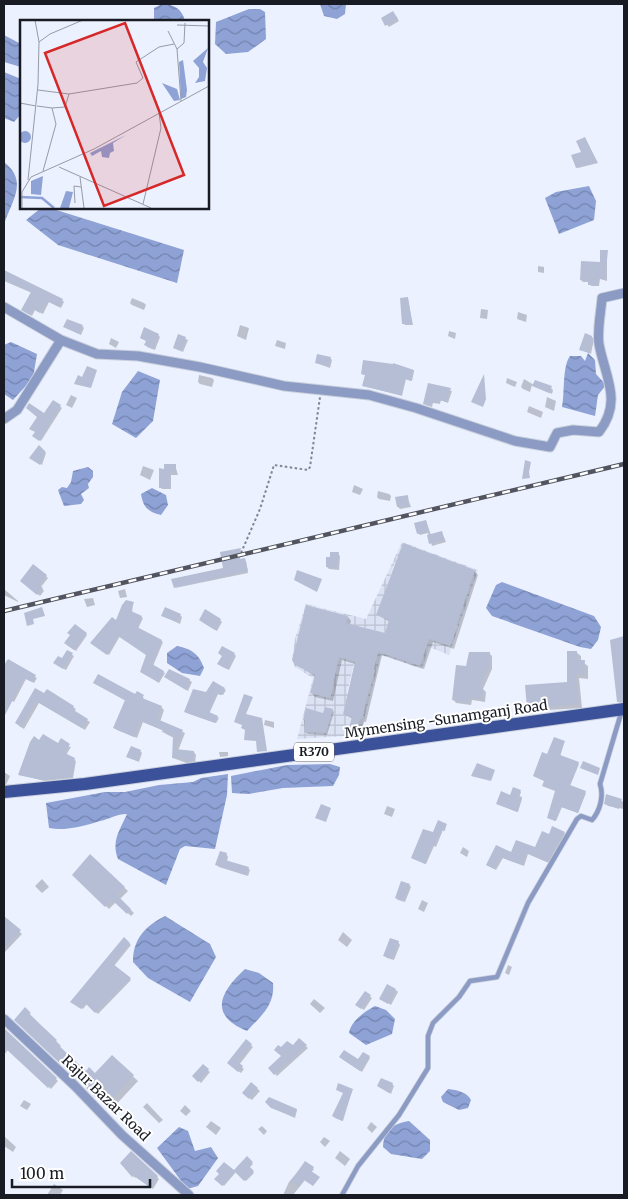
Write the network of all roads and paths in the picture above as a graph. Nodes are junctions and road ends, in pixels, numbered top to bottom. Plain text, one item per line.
1 (624, 293) edge
2 (4, 307) edge
3 (61, 340) junction
4 (321, 390) junction
5 (4, 419) edge
6 (241, 553) dead end
7 (623, 709) edge
8 (4, 792) edge
9 (4, 1019) edge
10 (189, 1195) edge
11 (342, 1195) edge

1 - 4 street
2 - 3 street
3 - 4 street
3 - 5 street
4 - 6 path
7 - 8 main road, Mymensing -Sunamganj Road / R370
7 - 11 lane
9 - 10 street, Rajur Bazar Road

